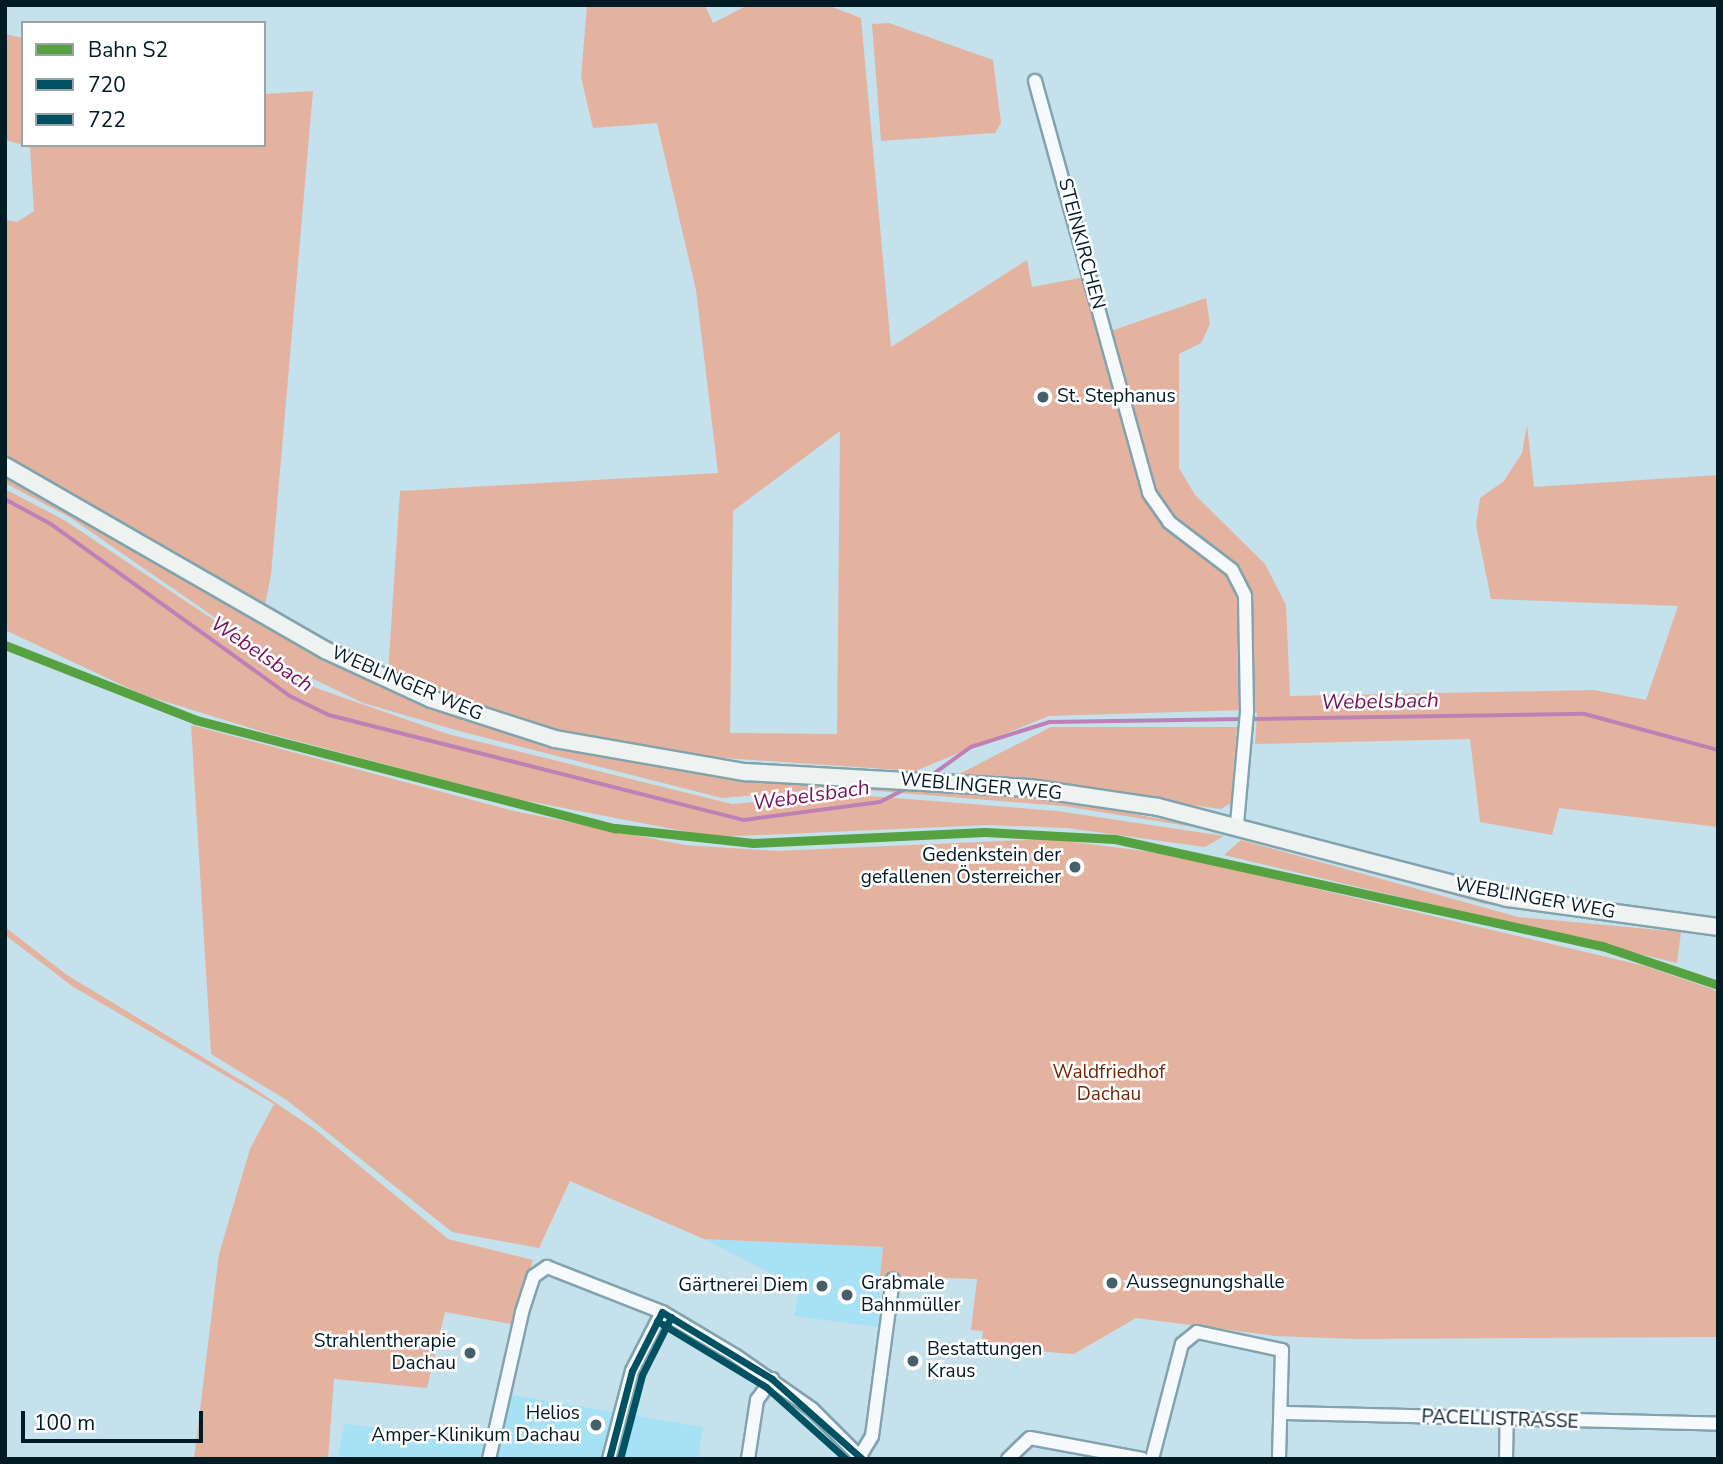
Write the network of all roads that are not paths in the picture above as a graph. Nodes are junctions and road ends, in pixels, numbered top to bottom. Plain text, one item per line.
1 (1035, 81) dead end
2 (5, 466) edge
3 (1237, 823) junction
4 (1718, 927) edge
5 (893, 1279) dead end
6 (662, 1312) junction
7 (772, 1379) junction
8 (1282, 1413) junction
9 (1507, 1420) junction
10 (1718, 1423) edge
11 (861, 1457) edge
12 (489, 1459) edge
13 (609, 1459) edge
14 (748, 1459) edge
15 (1008, 1459) edge
16 (1142, 1459) edge
17 (1152, 1459) edge
18 (1279, 1459) edge
19 (1506, 1459) edge

1 - 3 street, STEINKIRCHEN
2 - 3 street, WEBLINGER WEG
3 - 4 street, WEBLINGER WEG
5 - 11 street
6 - 7 street
6 - 12 street
6 - 13 street
7 - 11 street
7 - 14 street
8 - 9 street, PACELLISTRASSE
8 - 17 street
8 - 18 street
9 - 10 street, PACELLISTRASSE
9 - 19 street
15 - 16 street

